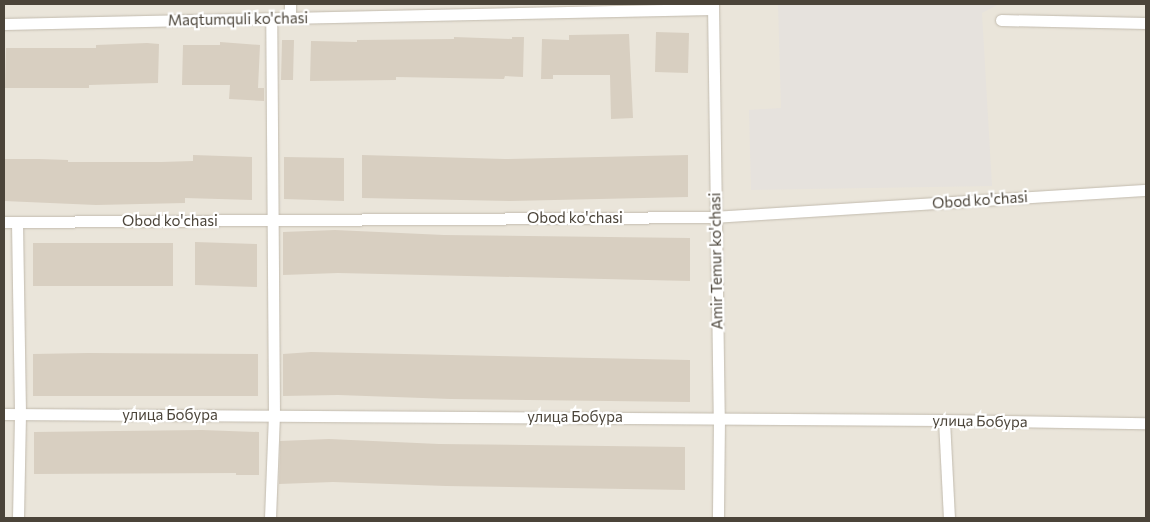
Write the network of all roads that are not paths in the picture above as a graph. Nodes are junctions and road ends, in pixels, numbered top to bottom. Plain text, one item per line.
1 (290, 4) edge
2 (713, 6) edge
3 (290, 17) junction
4 (271, 18) junction
5 (1001, 20) dead end
6 (1146, 23) edge
7 (4, 24) edge
8 (1146, 190) edge
9 (714, 217) junction
10 (272, 220) junction
11 (4, 222) edge
12 (17, 222) junction
13 (4, 414) edge
14 (20, 414) junction
15 (274, 415) junction
16 (719, 418) junction
17 (944, 420) junction
18 (1146, 424) edge
19 (18, 518) edge
20 (270, 518) edge
21 (718, 518) edge
22 (949, 518) edge

1 - 3 street
2 - 3 street, Maqtumquli ko'chasi
2 - 9 street, Amir Temur ko'chasi
3 - 4 street, Maqtumquli ko'chasi
4 - 7 street, Maqtumquli ko'chasi
4 - 10 street
5 - 6 street
8 - 9 street, Obod ko'chasi
9 - 10 street, Obod ko'chasi
9 - 16 street, Amir Temur ko'chasi
10 - 12 street, Obod ko'chasi
10 - 15 street
11 - 12 street, Obod ko'chasi
12 - 14 street
13 - 14 street, улица Бобура
14 - 15 street, улица Бобура
14 - 19 street
15 - 16 street, улица Бобура
15 - 20 street
16 - 17 street, улица Бобура
16 - 21 street, Amir Temur ko'chasi
17 - 18 street, улица Бобура
17 - 22 street

